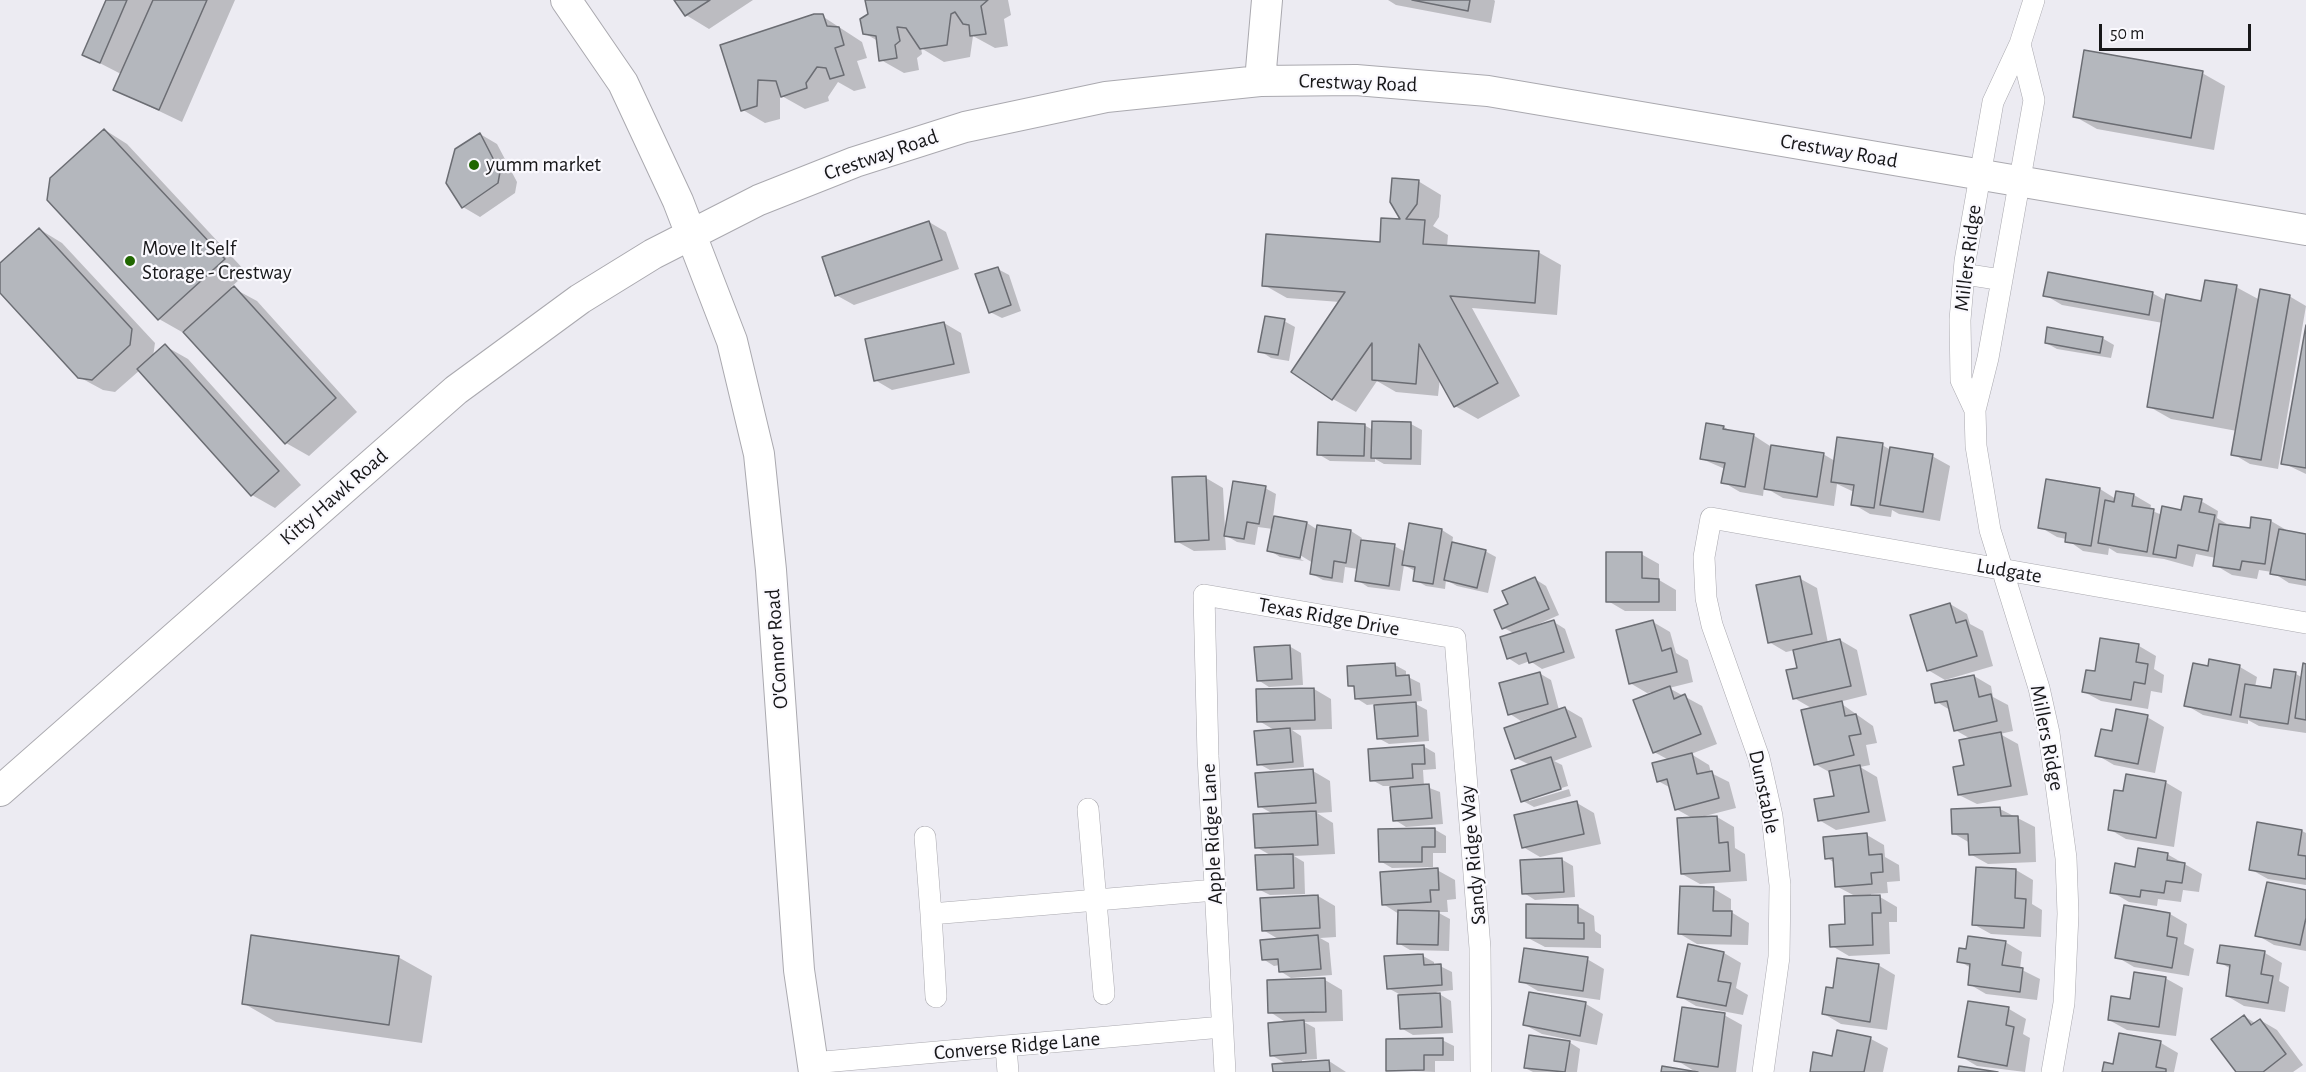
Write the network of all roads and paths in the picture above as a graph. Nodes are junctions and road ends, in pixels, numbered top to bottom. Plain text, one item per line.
1 (566, 0) edge
2 (1267, 0) edge
3 (2034, 0) edge
4 (2020, 44) junction
5 (1260, 81) junction
6 (1979, 175) junction
7 (2020, 182) junction
8 (2306, 230) edge
9 (692, 236) junction
10 (1964, 274) junction
11 (2002, 280) junction
12 (1975, 410) junction
13 (1711, 518) joint
14 (2000, 569) junction
15 (1204, 595) joint
16 (2306, 623) edge
17 (1455, 638) joint
18 (0, 791) edge
19 (1088, 808) dead end
20 (925, 837) dead end
21 (1215, 890) junction
22 (1096, 900) junction
23 (931, 914) junction
24 (1104, 994) dead end
25 (936, 997) dead end
26 (1222, 1027) junction
27 (1006, 1047) junction
28 (813, 1068) edge
29 (1008, 1072) edge
30 (1226, 1072) edge
31 (1481, 1072) edge
32 (1763, 1072) edge
33 (2052, 1072) edge

1 - 9 main road
2 - 5 main road
3 - 4 street, Millers Ridge
4 - 6 street, Millers Ridge
4 - 7 street, Millers Ridge
5 - 6 main road, Crestway Road
5 - 9 main road, Crestway Road
6 - 7 main road, Crestway Road
6 - 10 street, Millers Ridge
7 - 8 main road, Crestway Road
7 - 11 street, Millers Ridge
9 - 18 main road, Kitty Hawk Road
9 - 28 main road, O'Connor Road
10 - 11 street
10 - 12 street, Millers Ridge
11 - 12 street, Millers Ridge
12 - 14 street, Millers Ridge
13 - 14 street, Ludgate
13 - 32 street, Dunstable
14 - 16 street, Ludgate
14 - 33 street, Millers Ridge
15 - 17 street, Texas Ridge Drive
15 - 21 street, Apple Ridge Lane
17 - 31 street, Sandy Ridge Way
19 - 22 street
20 - 23 street
21 - 22 street
21 - 26 street, Apple Ridge Lane
22 - 23 street
22 - 24 street
23 - 25 street
26 - 27 street, Converse Ridge Lane
26 - 30 street, Apple Ridge Lane
27 - 28 street, Converse Ridge Lane
27 - 29 street

